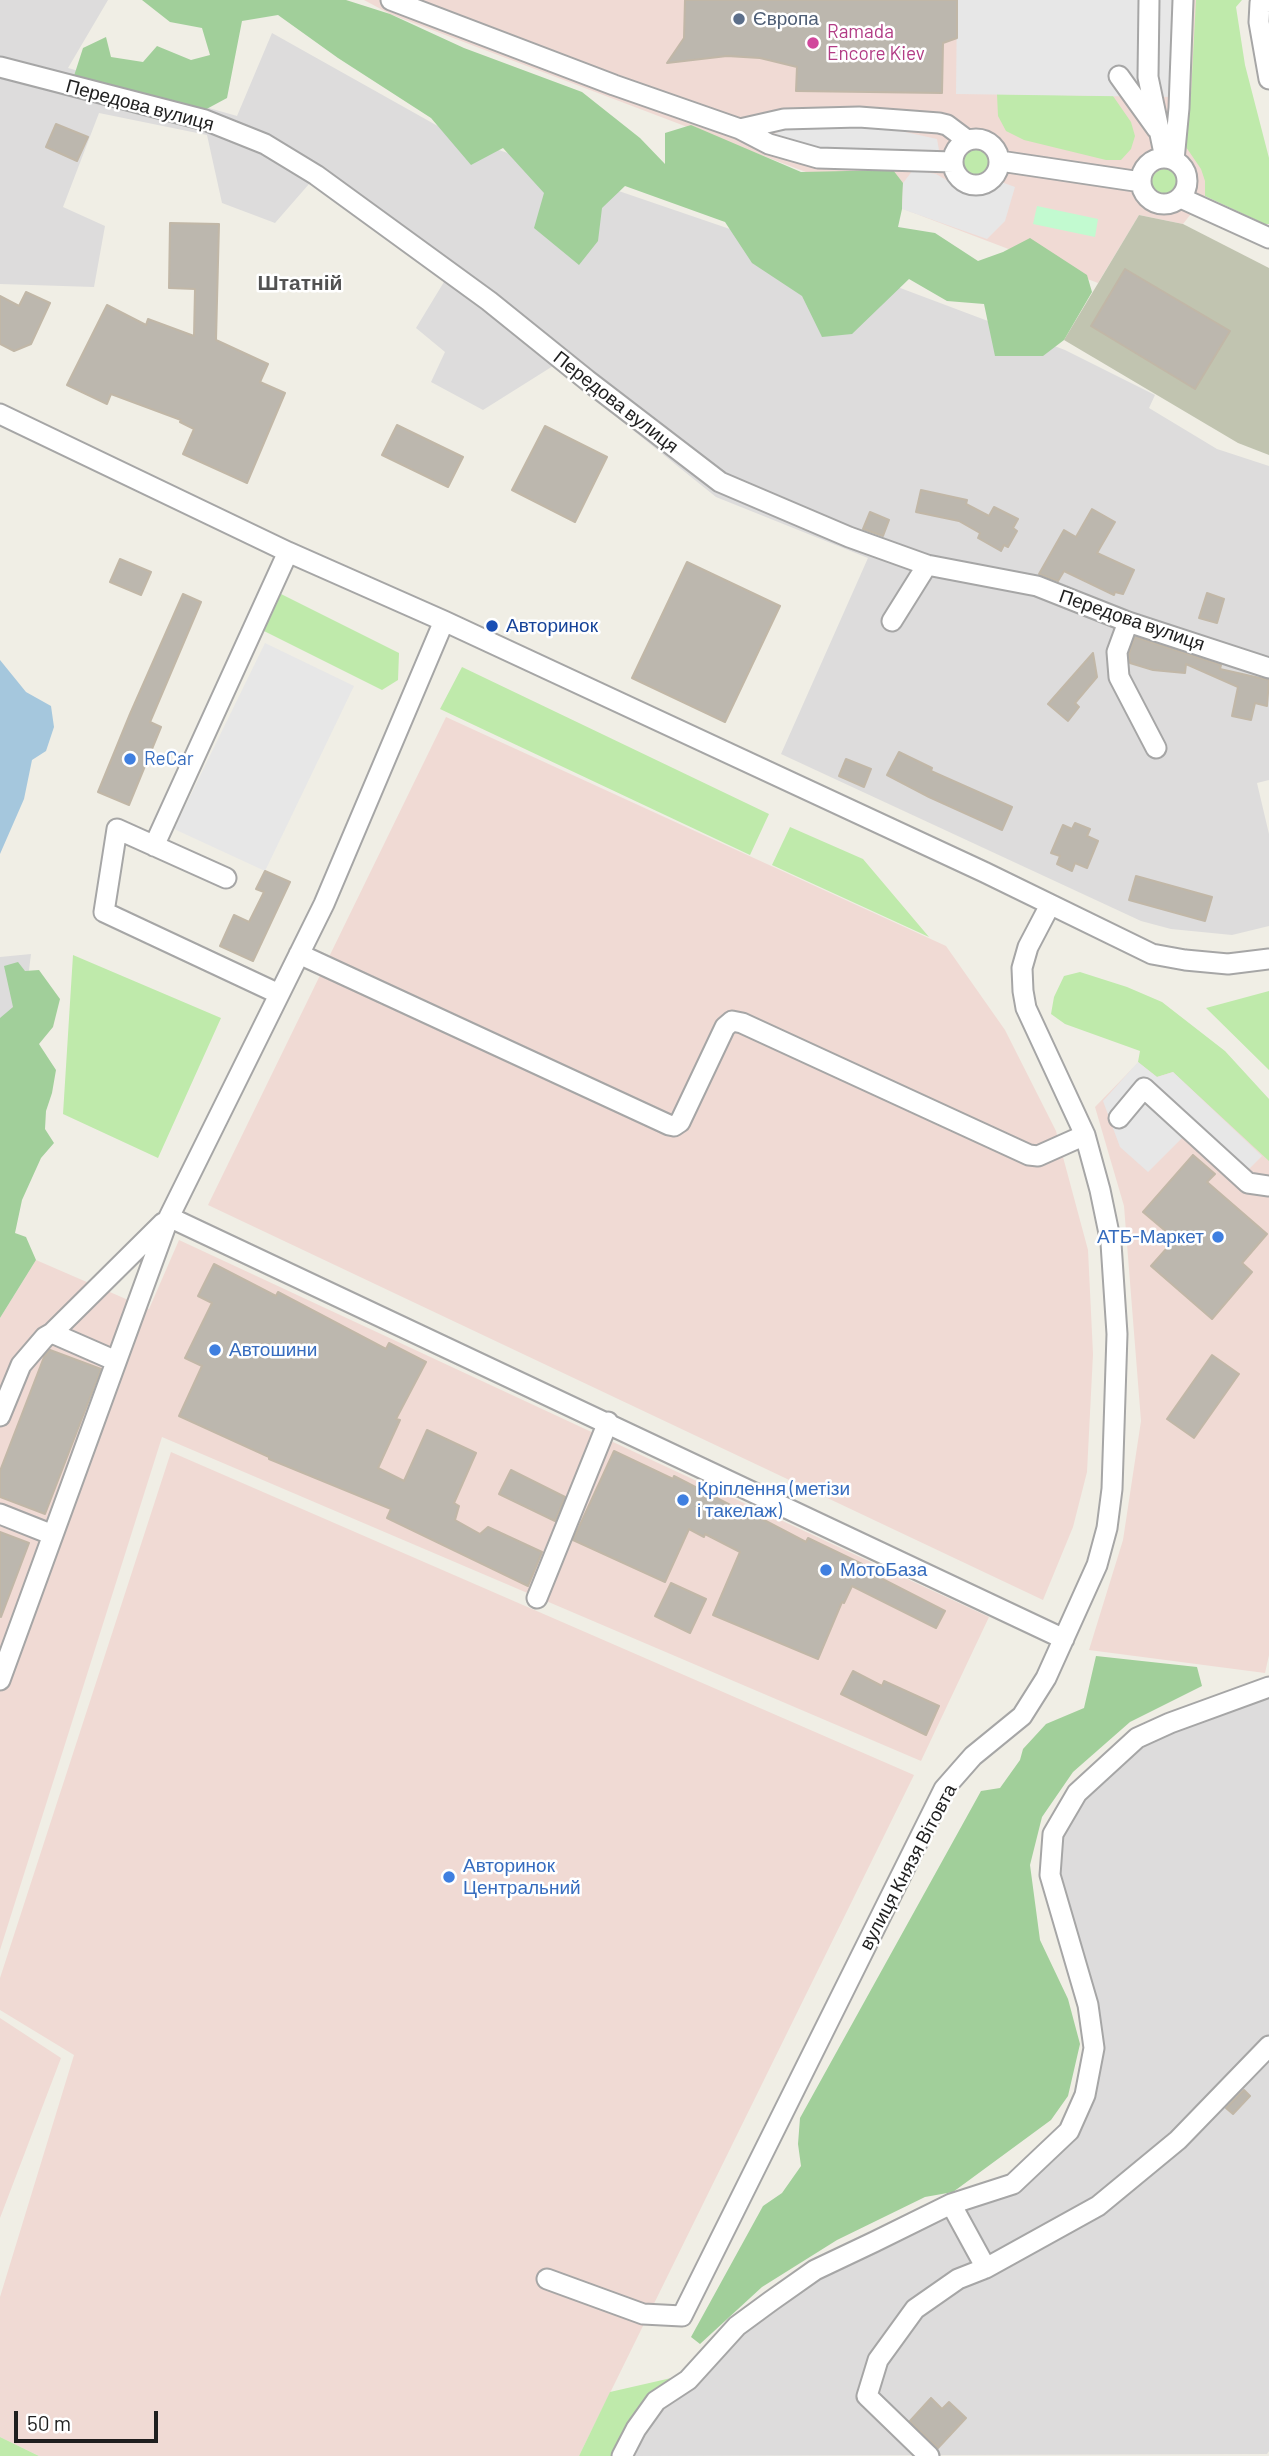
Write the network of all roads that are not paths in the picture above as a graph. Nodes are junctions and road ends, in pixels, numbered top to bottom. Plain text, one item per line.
1 (391, 0) edge
2 (1149, 0) edge
3 (1183, 0) edge
4 (1263, 2) edge
5 (0, 67) edge
6 (1119, 76) dead end
7 (1269, 79) edge
8 (740, 129) junction
9 (1160, 132) junction
10 (967, 140) junction
11 (1169, 159) junction
12 (953, 162) junction
13 (1000, 162) junction
14 (1141, 182) junction
15 (1181, 198) junction
16 (1269, 239) edge
17 (0, 414) edge
18 (288, 552) junction
19 (927, 565) junction
20 (444, 621) junction
21 (892, 621) dead end
22 (1128, 622) junction
23 (1269, 668) edge
24 (1156, 748) dead end
25 (154, 846) junction
26 (226, 878) dead end
27 (1050, 905) junction
28 (299, 954) junction
29 (1269, 959) edge
30 (279, 994) junction
31 (1119, 1118) dead end
32 (1085, 1135) junction
33 (1269, 1186) edge
34 (169, 1217) junction
35 (52, 1333) junction
36 (116, 1361) junction
37 (0, 1416) edge
38 (608, 1422) junction
39 (0, 1514) edge
40 (53, 1535) junction
41 (537, 1598) dead end
42 (1064, 1639) junction
43 (0, 1680) edge
44 (1269, 1687) edge
45 (1269, 2046) edge
46 (951, 2204) junction
47 (986, 2269) junction
48 (547, 2279) dead end
49 (622, 2456) edge
50 (929, 2456) edge

1 - 8 street
2 - 9 street
3 - 11 street
4 - 7 street
5 - 19 street, Передова вулиця
6 - 9 street
8 - 10 street
8 - 12 street
9 - 11 street
10 - 12 street
10 - 13 street
11 - 14 street
11 - 15 street
12 - 13 street
13 - 14 street
14 - 15 street
15 - 16 street
17 - 18 street
18 - 20 street
18 - 25 street
19 - 21 street
19 - 22 street, Передова вулиця
20 - 27 street
20 - 28 street
22 - 23 street, Передова вулиця
22 - 24 street
25 - 26 street
25 - 30 street
27 - 29 street
27 - 32 street, вулиця Князя Вітовта
28 - 30 street
28 - 32 street
30 - 34 street
31 - 33 street
32 - 42 street, вулиця Князя Вітовта
34 - 35 street
34 - 36 street
34 - 38 street
35 - 36 street
35 - 37 street
36 - 40 street
38 - 41 street
38 - 42 street
39 - 40 street
40 - 43 street
42 - 48 street, вулиця Князя Вітовта
44 - 46 street
45 - 47 street
46 - 47 street
46 - 49 street
47 - 50 street

